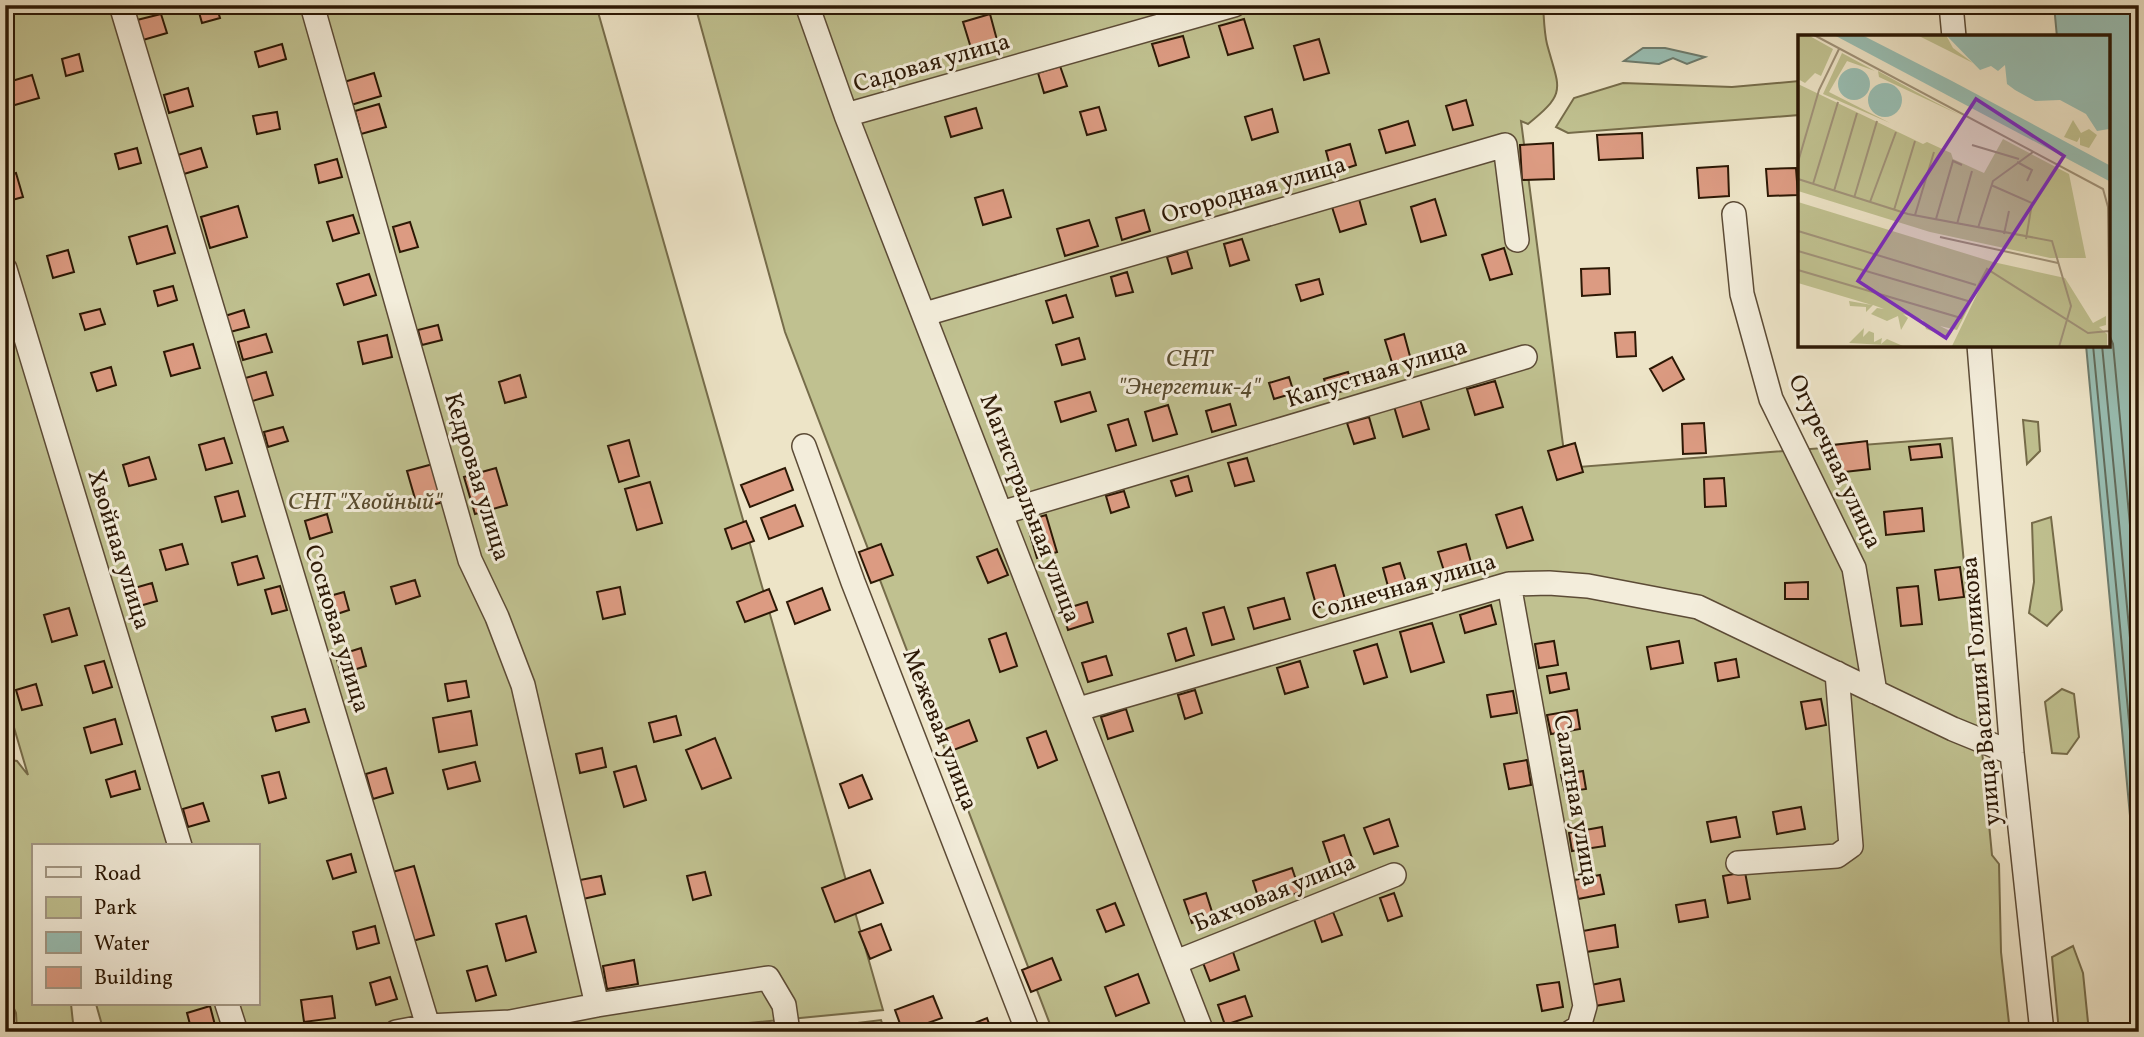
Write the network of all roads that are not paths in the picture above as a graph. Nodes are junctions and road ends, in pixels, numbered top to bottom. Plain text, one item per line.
1 (121, 5) edge
2 (312, 5) edge
3 (807, 5) edge
4 (1234, 5) edge
5 (1951, 5) edge
6 (1954, 35) edge
7 (846, 115) junction
8 (1734, 214) dead end
9 (1517, 240) dead end
10 (5, 269) edge
11 (925, 314) junction
12 (1979, 346) edge
13 (1525, 357) dead end
14 (804, 446) dead end
15 (1001, 513) junction
16 (1509, 584) junction
17 (1837, 673) junction
18 (1875, 692) junction
19 (1079, 709) junction
20 (2012, 753) junction
21 (179, 844) edge
22 (1738, 863) dead end
23 (1394, 875) dead end
24 (1177, 962) junction
25 (597, 1004) junction
26 (228, 1006) edge
27 (428, 1026) junction
28 (1575, 1030) edge
29 (236, 1032) edge
30 (396, 1032) edge
31 (788, 1032) edge
32 (1028, 1032) edge
33 (1202, 1032) edge
34 (2042, 1032) edge

1 - 27 street, Сосновая улица
2 - 25 street, Кедровая улица
3 - 7 street, Магистральная улица
4 - 7 street, Садовая улица
5 - 6 street
7 - 11 street, Магистральная улица
8 - 18 street, Огуречная улица
9 - 11 street, Огородная улица
10 - 21 street, Хвойная улица
11 - 15 street, Магистральная улица
12 - 20 street, улица Василия Голикова
13 - 15 street, Капустная улица
14 - 32 street, Межевая улица
15 - 19 street, Магистральная улица
16 - 17 street, Солнечная улица
16 - 19 street, Солнечная улица
16 - 28 street, Салатная улица
17 - 18 street, Солнечная улица
17 - 22 street
18 - 20 street, Солнечная улица
19 - 24 street, Магистральная улица
20 - 34 street, улица Василия Голикова
23 - 24 street, Бахчовая улица
24 - 33 street, Магистральная улица
25 - 27 street
25 - 31 street
26 - 29 street
27 - 30 street

